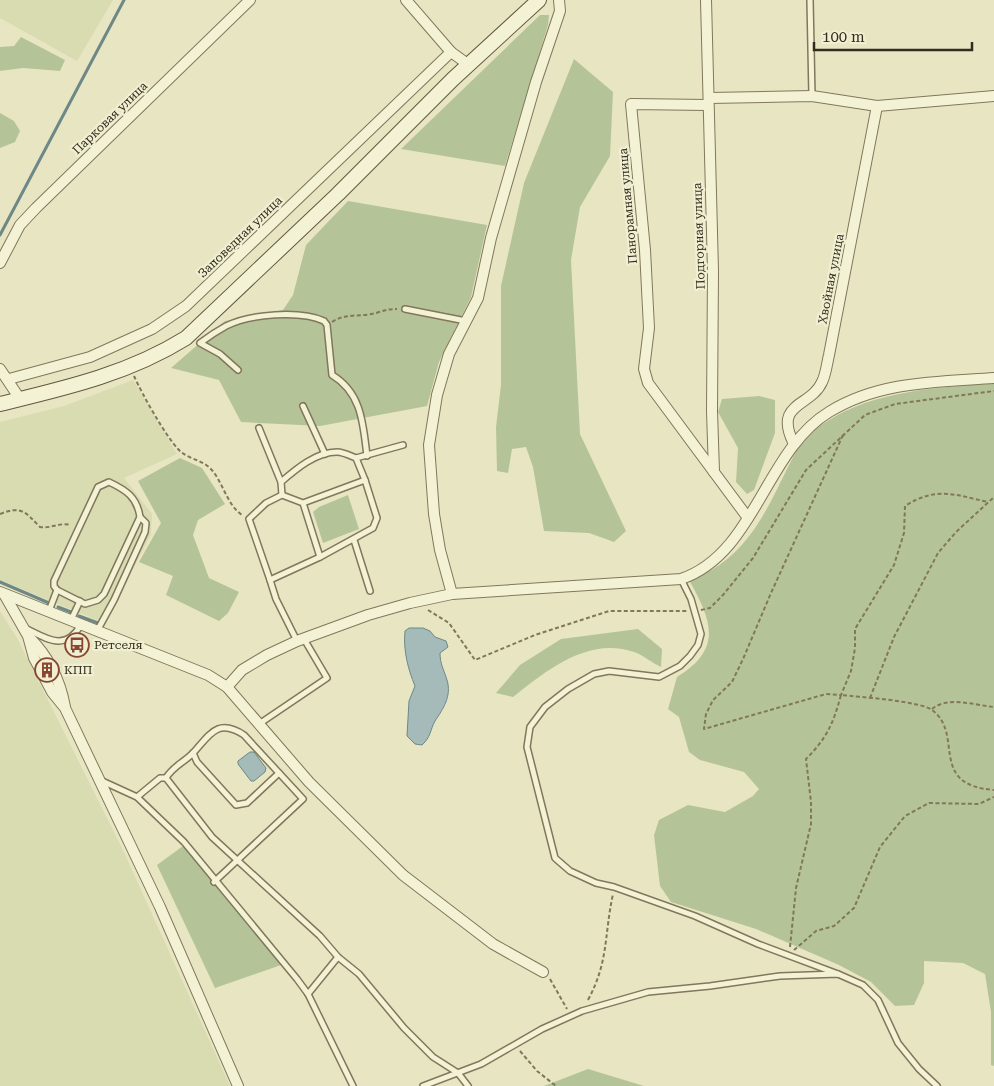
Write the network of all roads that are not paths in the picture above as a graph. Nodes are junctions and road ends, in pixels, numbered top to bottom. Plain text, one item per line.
1 (250, 0) edge
2 (406, 0) edge
3 (539, 0) edge
4 (559, 0) edge
5 (706, 0) edge
6 (810, 0) edge
7 (451, 52) junction
8 (469, 65) junction
9 (812, 96) junction
10 (994, 96) edge
11 (708, 102) junction
12 (877, 106) junction
13 (0, 263) edge
14 (405, 309) road end
15 (467, 321) junction
16 (0, 369) edge
17 (238, 370) dead end
18 (994, 378) edge
19 (9, 379) junction
20 (20, 399) junction
21 (0, 404) edge
22 (303, 406) dead end
23 (259, 428) dead end
24 (793, 442) junction
25 (403, 446) dead end
26 (325, 454) junction
27 (367, 456) junction
28 (356, 458) junction
29 (714, 472) junction
30 (365, 480) junction
31 (281, 482) junction
32 (282, 495) junction
33 (304, 503) junction
34 (140, 517) junction
35 (748, 518) junction
36 (354, 540) junction
37 (320, 557) junction
38 (681, 579) junction
39 (270, 580) junction
40 (57, 590) junction
41 (370, 591) dead end
42 (2, 593) edge
43 (104, 594) junction
44 (452, 594) junction
45 (114, 600) junction
46 (80, 601) junction
47 (49, 611) junction
48 (70, 620) junction
49 (81, 625) junction
50 (96, 631) junction
51 (26, 632) junction
52 (300, 639) junction
53 (227, 687) junction
54 (259, 724) junction
55 (193, 753) junction
56 (279, 773) junction
57 (166, 778) junction
58 (99, 780) junction
59 (137, 798) junction
60 (238, 858) junction
61 (214, 882) junction
62 (338, 957) junction
63 (543, 972) road end
64 (838, 974) junction
65 (308, 994) junction
66 (458, 1073) junction
67 (238, 1086) edge
68 (353, 1086) edge
69 (423, 1086) edge
70 (468, 1086) edge
71 (937, 1086) edge

1 - 13 street, Парковая улица
2 - 7 street
3 - 8 street
4 - 15 street
5 - 11 street, Подгорная улица
6 - 9 lane
7 - 8 street
7 - 19 street, Заповедная улица
8 - 20 street
9 - 11 street
9 - 12 street
10 - 12 street
11 - 29 street, Подгорная улица
11 - 29 street, Панорамная улица
12 - 24 street, Хвойная улица
14 - 15 lane
15 - 44 street
16 - 19 street
17 - 27 lane
18 - 24 street
19 - 20 street
20 - 21 street
22 - 26 lane
23 - 31 lane
24 - 35 street
25 - 27 lane
26 - 28 lane
26 - 31 lane
27 - 28 lane
28 - 30 lane
29 - 35 street
30 - 33 lane
30 - 36 lane
31 - 32 lane
32 - 33 lane
32 - 39 lane
33 - 37 lane
34 - 40 lane
34 - 43 lane
34 - 45 lane
35 - 38 street
36 - 37 lane
36 - 41 lane
37 - 39 lane
38 - 44 street
38 - 64 lane
39 - 52 lane
40 - 46 lane
40 - 47 lane
42 - 47 street
42 - 51 street
43 - 45 lane
43 - 46 lane
44 - 52 street
45 - 50 lane
46 - 48 lane
47 - 48 street
48 - 49 street
49 - 50 street
49 - 51 lane
50 - 53 street
51 - 58 street
52 - 53 street
52 - 54 lane
53 - 54 street
54 - 63 street
55 - 56 lane
55 - 56 lane
55 - 57 lane
56 - 60 lane
57 - 59 lane
57 - 60 lane
58 - 59 lane
58 - 67 street
59 - 61 lane
60 - 61 lane
60 - 62 lane
61 - 65 lane
62 - 65 lane
62 - 66 lane
64 - 66 lane
64 - 71 lane
65 - 68 lane
66 - 69 lane
66 - 70 lane

